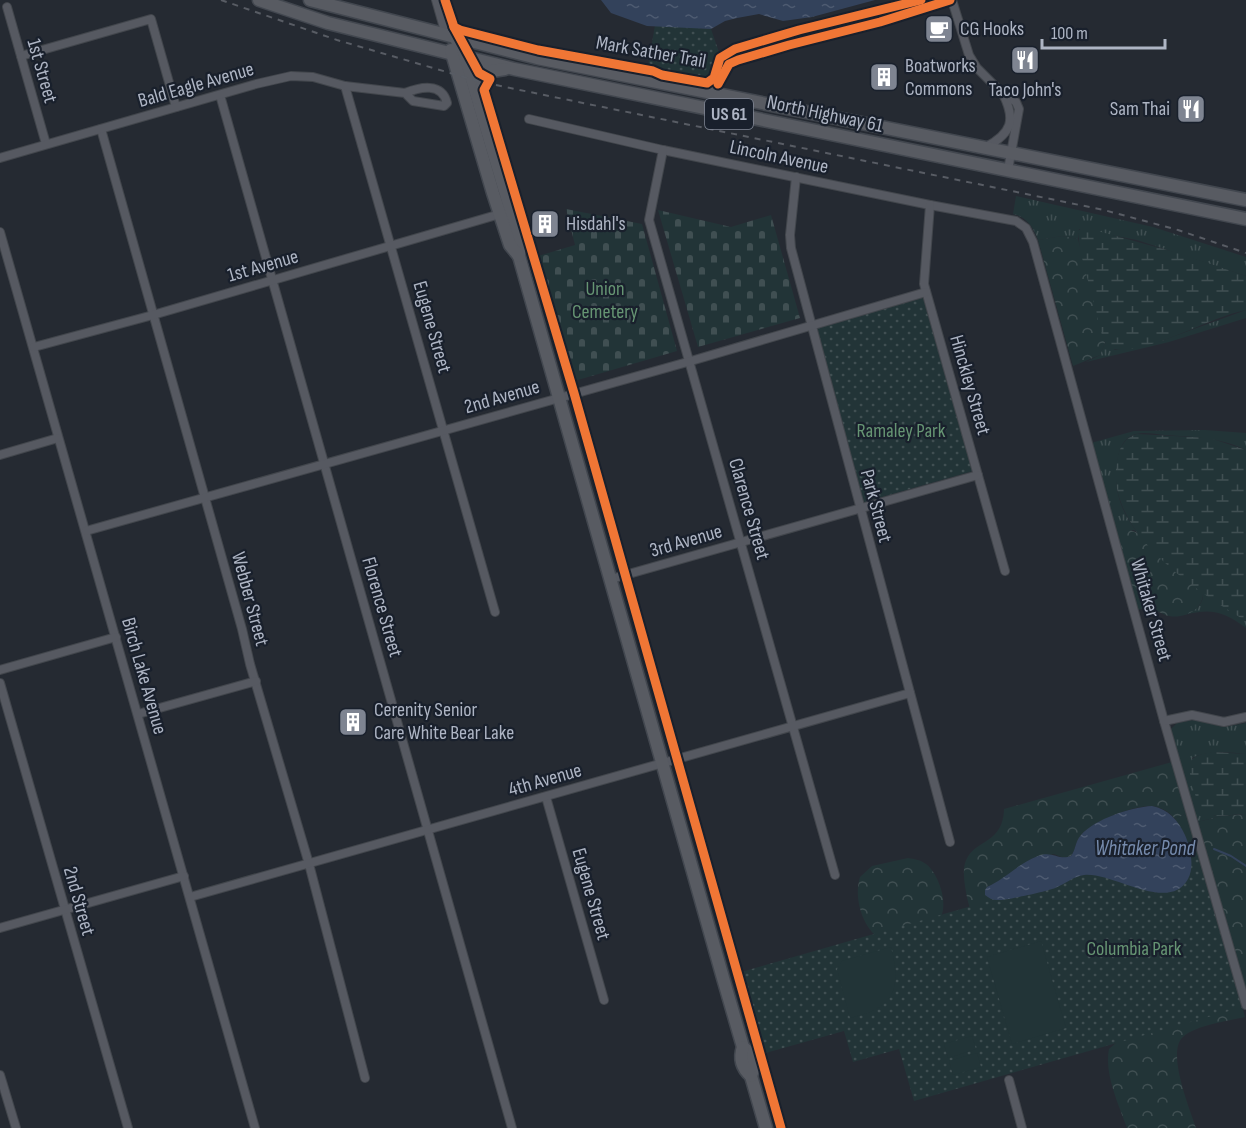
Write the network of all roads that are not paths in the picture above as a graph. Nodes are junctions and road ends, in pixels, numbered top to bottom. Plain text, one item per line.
1 (259, 0) edge
2 (310, 0) edge
3 (436, 0) edge
4 (951, 0) edge
5 (7, 7) dead end
6 (451, 37) junction
7 (21, 56) junction
8 (458, 56) junction
9 (514, 69) junction
10 (345, 86) junction
11 (405, 93) junction
12 (711, 93) junction
13 (1002, 93) junction
14 (220, 94) junction
15 (479, 102) junction
16 (176, 107) junction
17 (529, 119) dead end
18 (101, 129) junction
19 (46, 144) junction
20 (983, 149) junction
21 (663, 150) junction
22 (1011, 154) junction
23 (0, 158) edge
24 (1008, 170) junction
25 (796, 177) junction
26 (1246, 200) edge
27 (930, 205) junction
28 (500, 214) junction
29 (1246, 219) edge
30 (1023, 225) joint
31 (0, 232) edge
32 (392, 246) junction
33 (519, 256) junction
34 (273, 280) junction
35 (926, 292) junction
36 (153, 315) junction
37 (810, 326) junction
38 (34, 347) junction
39 (691, 361) junction
40 (560, 398) junction
41 (444, 430) junction
42 (58, 438) junction
43 (0, 455) edge
44 (325, 464) junction
45 (978, 476) junction
46 (205, 498) junction
47 (860, 509) junction
48 (86, 531) junction
49 (742, 542) junction
50 (1005, 571) dead end
51 (611, 579) junction
52 (495, 612) dead end
53 (116, 637) junction
54 (0, 670) edge
55 (256, 681) junction
56 (0, 683) edge
57 (910, 693) junction
58 (138, 714) junction
59 (1246, 717) edge
60 (1164, 722) junction
61 (794, 727) junction
62 (663, 764) junction
63 (546, 797) junction
64 (428, 830) junction
65 (950, 842) dead end
66 (309, 864) junction
67 (835, 875) dead end
68 (184, 876) junction
69 (190, 897) junction
70 (64, 910) junction
71 (0, 928) edge
72 (604, 1000) dead end
73 (1246, 1005) edge
74 (0, 1075) edge
75 (365, 1078) dead end
76 (1009, 1080) dead end
77 (16, 1128) edge
78 (128, 1128) edge
79 (255, 1128) edge
80 (512, 1128) edge
81 (766, 1128) edge
82 (1022, 1128) edge

1 - 8 main road, North Highway 61 / US 61
2 - 6 main road, North Highway 61 / US 61
3 - 6 street
4 - 12 street
4 - 13 street
5 - 7 street, 1st Street
6 - 8 main road
6 - 12 main road, North Highway 61 / US 61
7 - 16 street
7 - 19 street, 1st Street
8 - 9 main road, North Highway 61 / US 61
8 - 15 main road
8 - 28 main road
9 - 15 main road
9 - 24 main road, North Highway 61 / US 61
10 - 11 street, Bald Eagle Avenue
10 - 14 street, Bald Eagle Avenue
10 - 32 street, Eugene Street
11 - 11 street, Bald Eagle Avenue
12 - 20 main road, North Highway 61 / US 61
13 - 20 street
13 - 22 street
14 - 16 street, Bald Eagle Avenue
14 - 34 street, Florence Street
15 - 33 main road
16 - 18 street, Bald Eagle Avenue
17 - 21 street, Lincoln Avenue
18 - 19 street, Bald Eagle Avenue
18 - 36 street, Webber Street
19 - 23 street, Bald Eagle Avenue
20 - 22 main road, North Highway 61 / US 61
21 - 25 street, Lincoln Avenue
21 - 39 street, Clarence Street
22 - 24 street
22 - 26 main road, North Highway 61 / US 61
24 - 29 main road, North Highway 61 / US 61
25 - 27 street, Lincoln Avenue
25 - 37 street, Park Street
27 - 30 street, Lincoln Avenue
27 - 35 street, Hinckley Street
28 - 32 street, 1st Avenue
28 - 33 main road
30 - 60 street, Whitaker Street
31 - 38 street, Birch Lake Avenue
32 - 34 street, 1st Avenue
32 - 41 street, Eugene Street
33 - 40 main road
34 - 36 street, 1st Avenue
34 - 44 street, Florence Street
35 - 37 street, 2nd Avenue
35 - 45 street, Hinckley Street
36 - 38 street, 1st Avenue
36 - 46 street, Webber Street
37 - 39 street, 2nd Avenue
37 - 47 street, Park Street
38 - 42 street, Birch Lake Avenue
39 - 40 street, 2nd Avenue
39 - 49 street, Clarence Street
40 - 41 street, 2nd Avenue
40 - 51 main road
41 - 44 street, 2nd Avenue
41 - 52 street, Eugene Street
42 - 43 street
42 - 48 street, Birch Lake Avenue
44 - 46 street, 2nd Avenue
44 - 64 street, Florence Street
45 - 47 street, 3rd Avenue
45 - 50 street, Hinckley Street
46 - 48 street, 2nd Avenue
46 - 55 street, Webber Street
47 - 49 street, 3rd Avenue
47 - 57 street, Park Street
48 - 53 street, Birch Lake Avenue
49 - 51 street, 3rd Avenue
49 - 61 street, Clarence Street
51 - 62 main road
53 - 54 street
53 - 58 street, Birch Lake Avenue
55 - 58 street
55 - 66 street, Webber Street
56 - 70 street, 2nd Street
57 - 61 street, 4th Avenue
57 - 65 street, Park Street
58 - 68 street, Birch Lake Avenue
59 - 60 street
60 - 73 street, Whitaker Street
61 - 62 street, 4th Avenue
61 - 67 street, Clarence Street
62 - 63 street, 4th Avenue
62 - 81 main road
63 - 64 street, 4th Avenue
63 - 72 street, Eugene Street
64 - 66 street, 4th Avenue
64 - 80 street, Florence Street
66 - 69 street, 4th Avenue
66 - 75 street, Webber Street
68 - 69 street, Birch Lake Avenue
68 - 70 street
69 - 79 street, Birch Lake Avenue
70 - 71 street
70 - 78 street, 2nd Street
74 - 77 street
76 - 82 street

